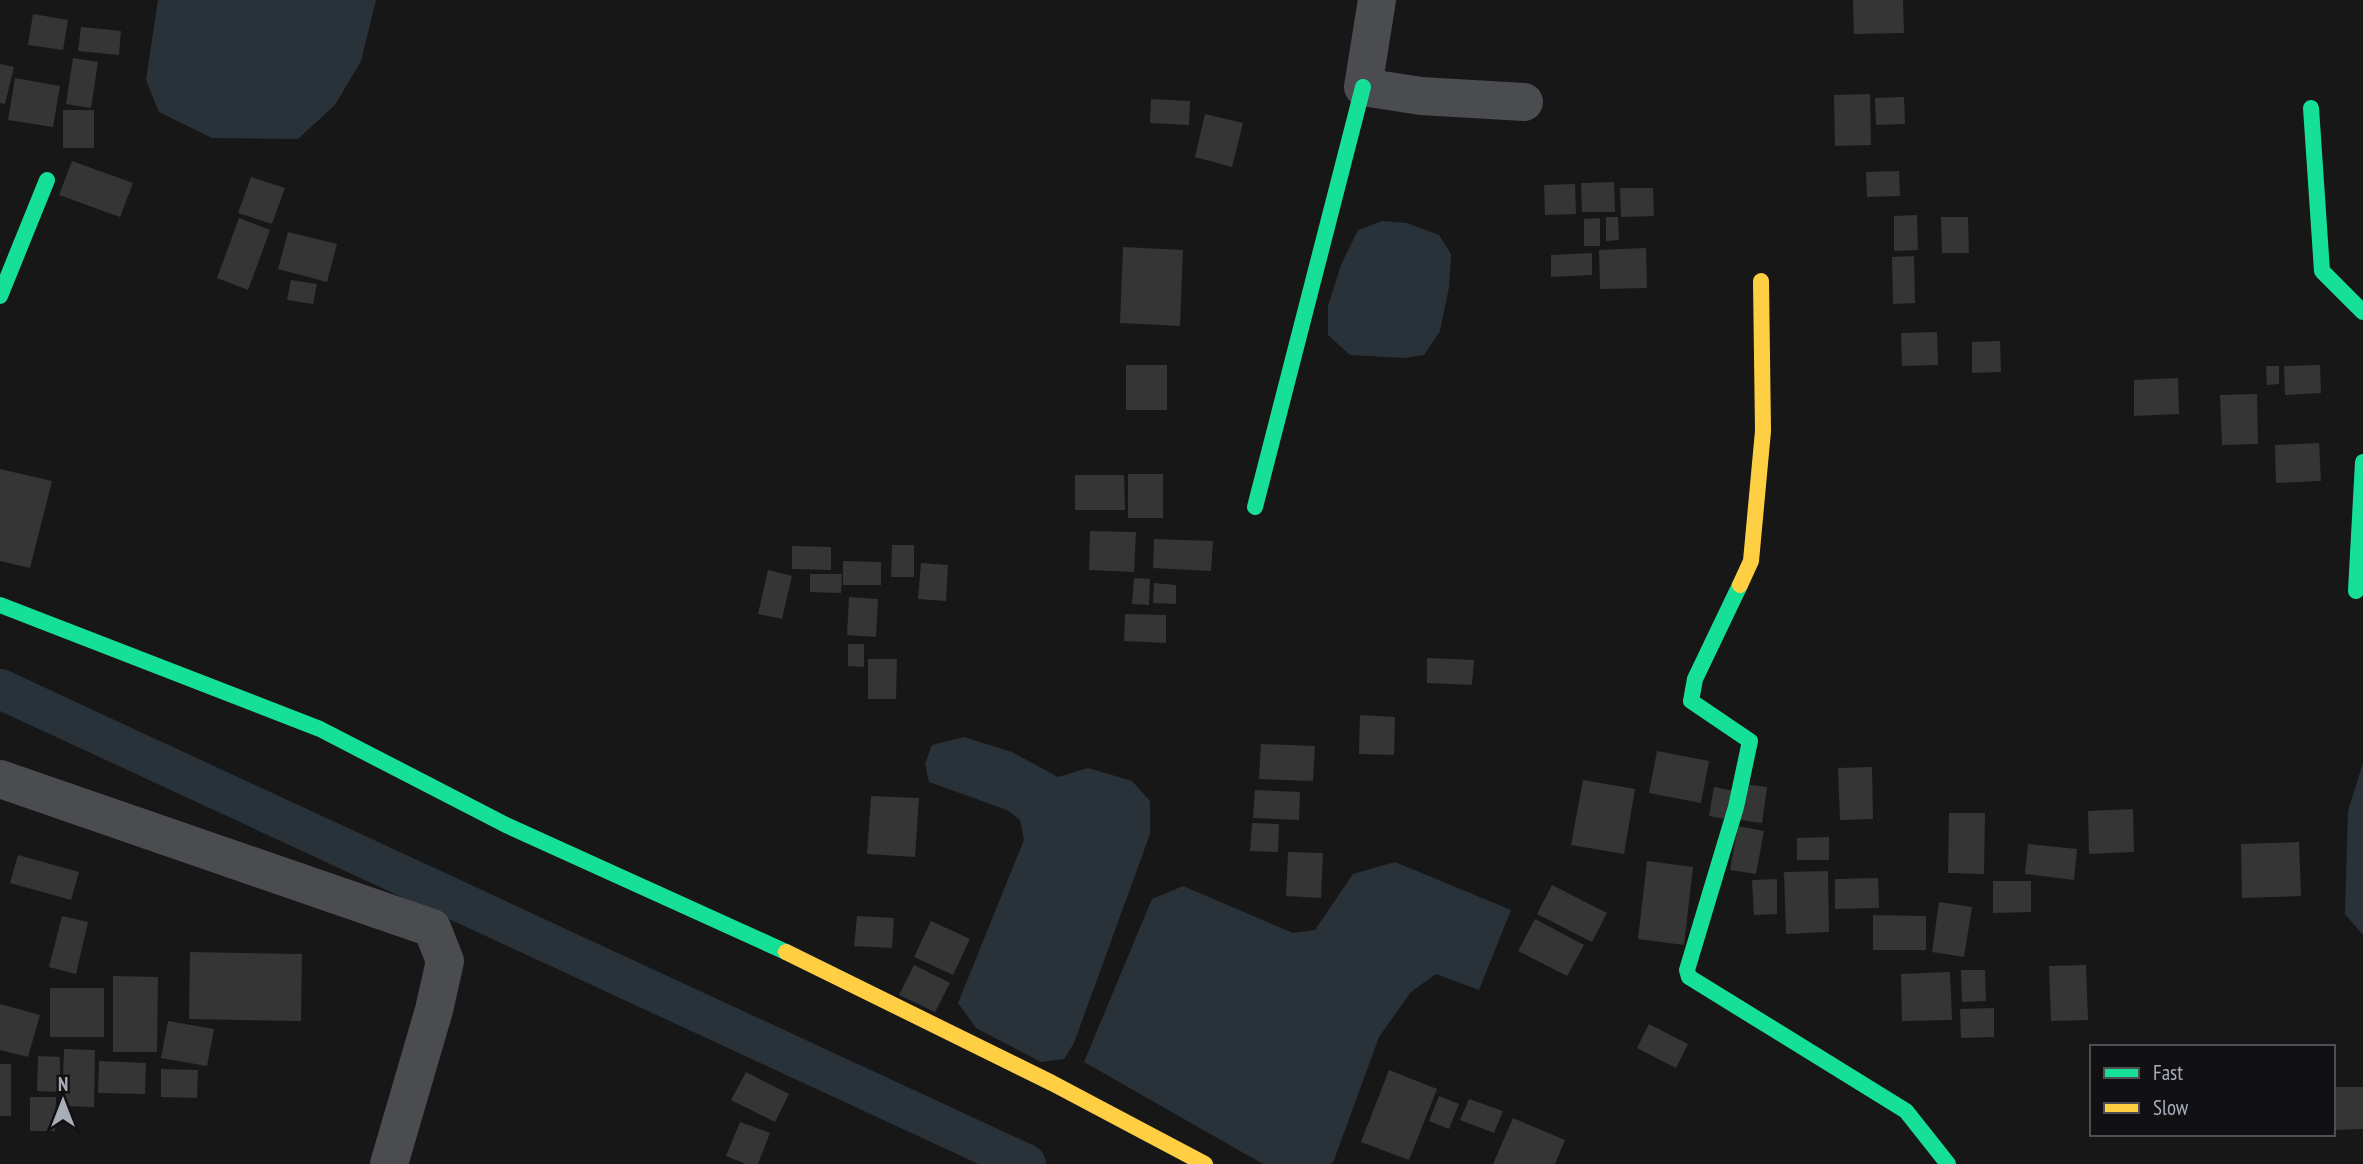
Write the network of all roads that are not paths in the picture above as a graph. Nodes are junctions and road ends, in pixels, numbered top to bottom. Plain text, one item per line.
1 (1377, 0) edge
2 (1363, 87) junction
3 (1524, 102) dead end
4 (2311, 108) dead end
5 (47, 180) dead end
6 (1761, 281) dead end
7 (0, 296) edge
8 (2363, 312) edge
9 (2363, 462) edge
10 (1255, 507) dead end
11 (2356, 591) dead end
12 (0, 605) edge
13 (0, 779) edge
14 (389, 1164) edge
15 (1205, 1164) edge
16 (1948, 1164) edge

1 - 2 street
2 - 3 street
2 - 10 street
4 - 8 street
5 - 7 street
6 - 16 street
9 - 11 street
12 - 15 street
13 - 14 street

